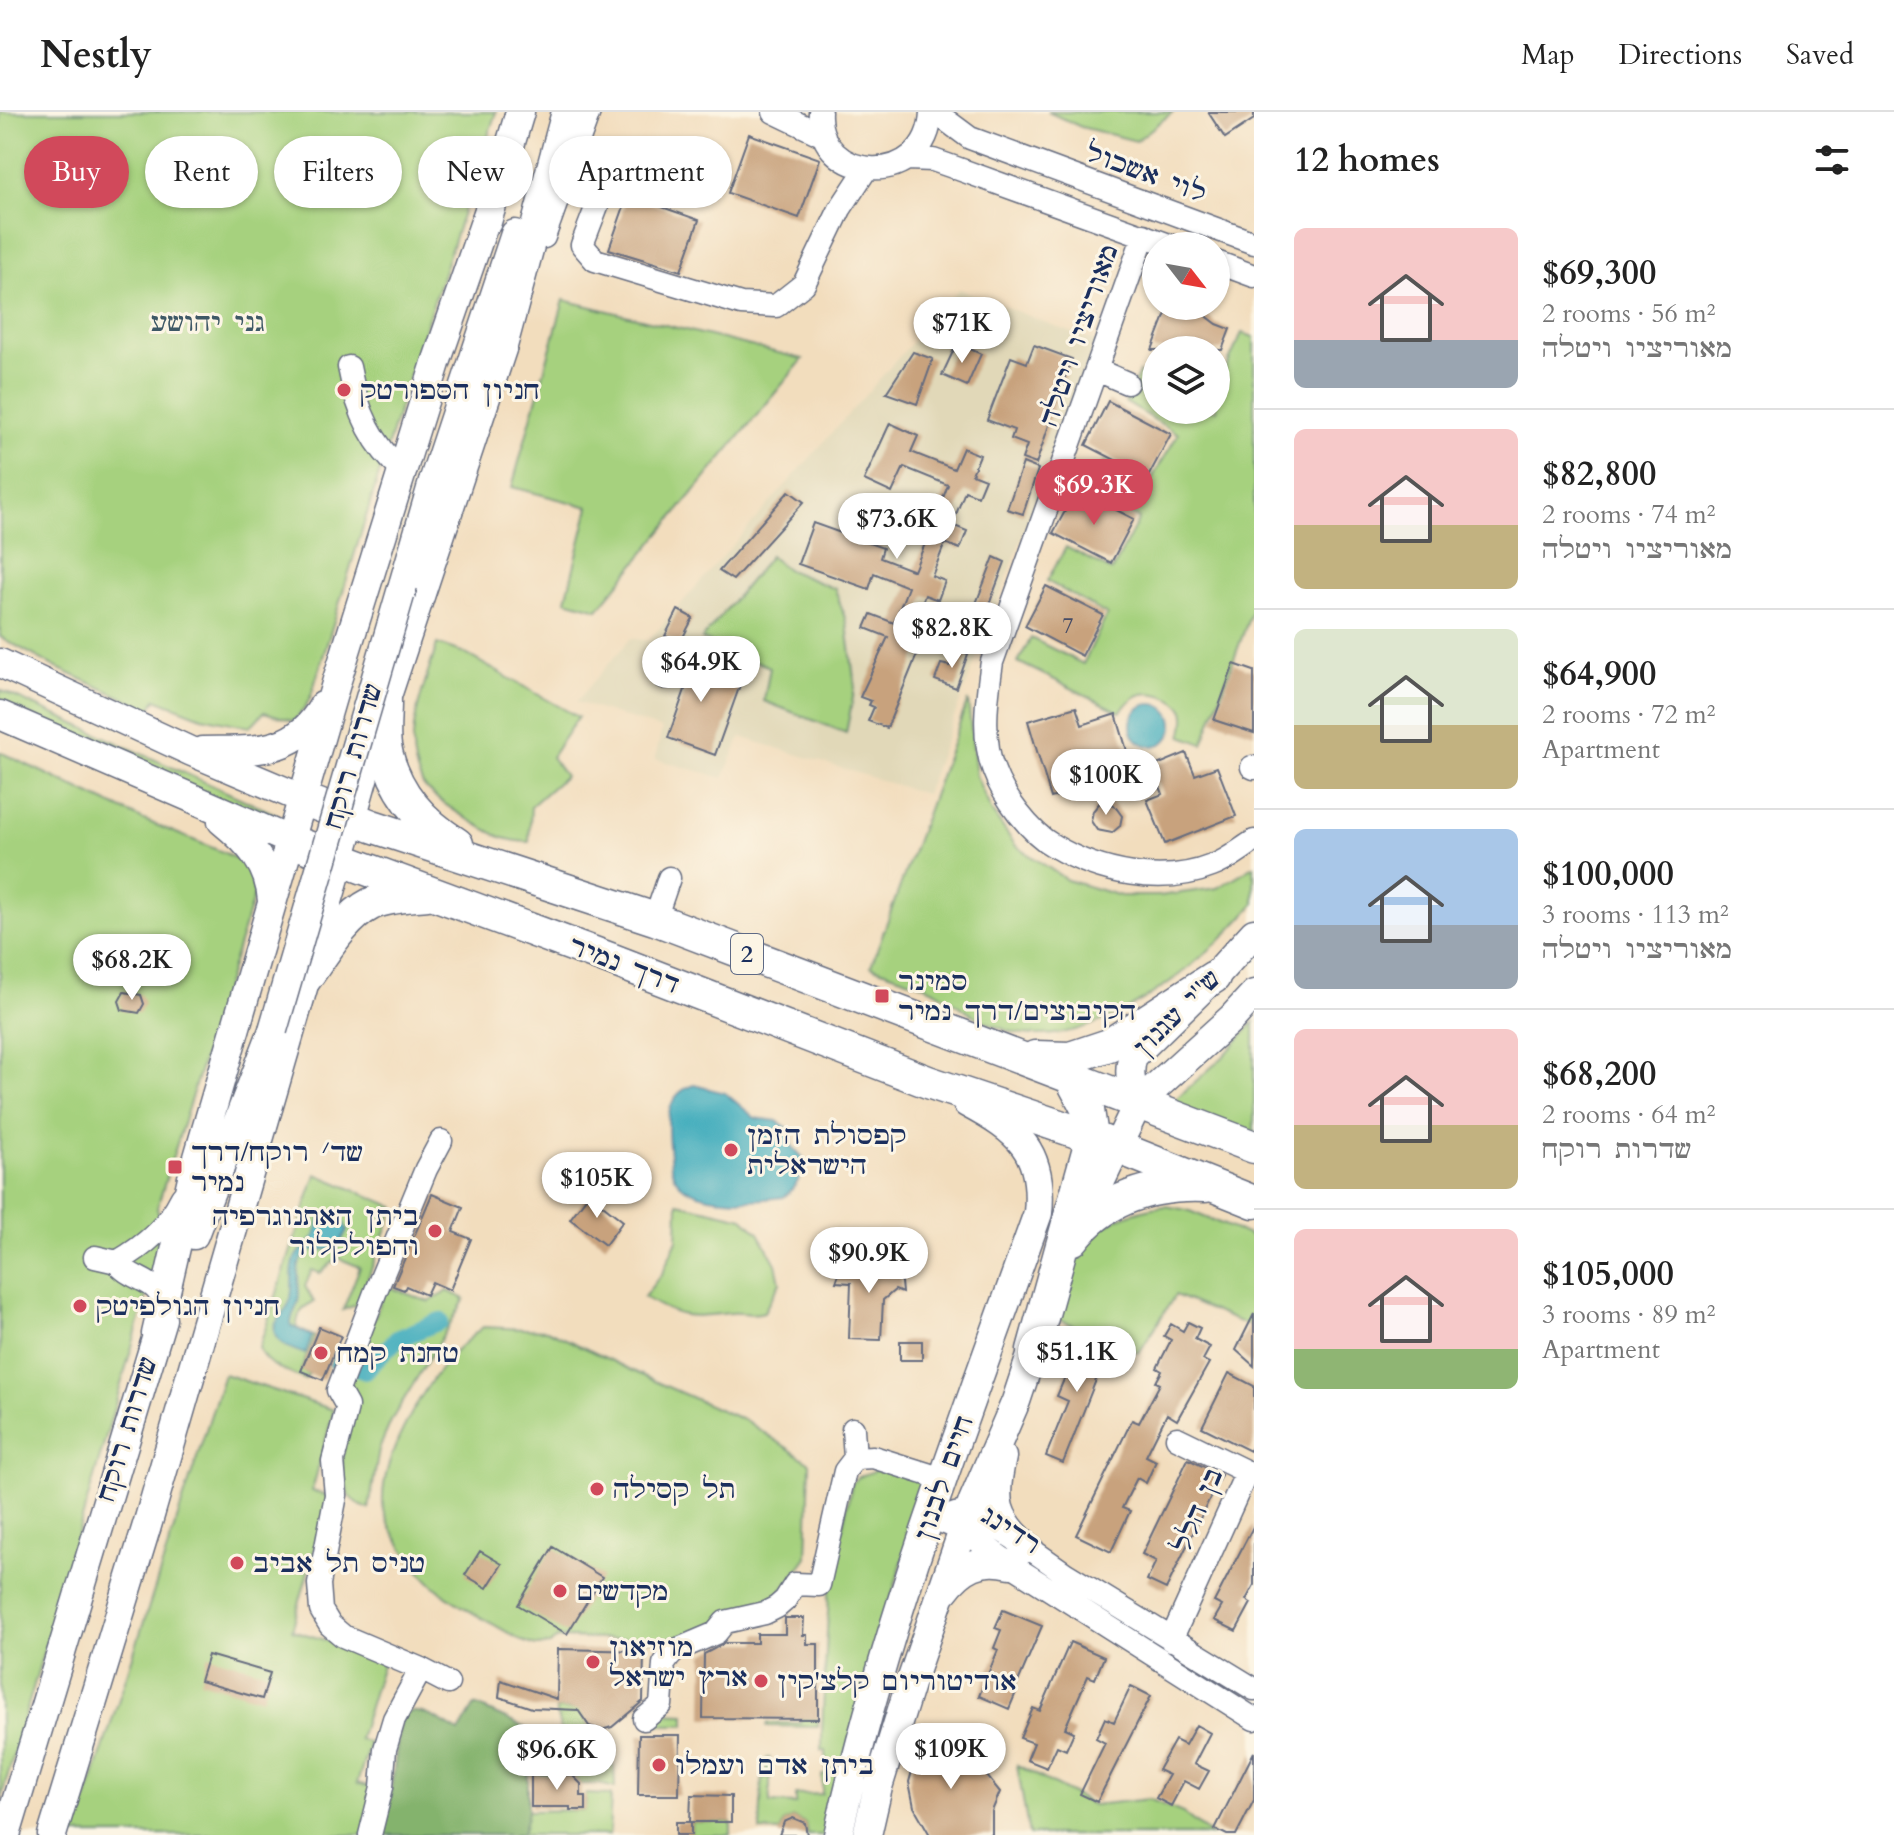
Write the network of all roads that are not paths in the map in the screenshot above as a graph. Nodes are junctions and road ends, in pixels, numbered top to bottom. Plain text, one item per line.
1 (520, 112) edge
2 (556, 112) edge
3 (566, 112) edge
4 (589, 112) edge
5 (774, 112) edge
6 (820, 112) edge
7 (933, 112) edge
8 (512, 136) edge
9 (824, 136) junction
10 (907, 159) junction
11 (845, 161) junction
12 (867, 168) junction
13 (490, 208) edge
14 (490, 208) edge
15 (596, 208) edge
16 (840, 209) junction
17 (1142, 234) edge
18 (1142, 241) edge
19 (1254, 243) edge
20 (1230, 267) edge
21 (1254, 276) edge
22 (503, 346) junction
23 (349, 367) dead end
24 (1097, 370) junction
25 (1127, 383) dead end
26 (402, 470) junction
27 (1060, 475) junction
28 (433, 482) junction
29 (1090, 486) dead end
30 (0, 663) edge
31 (337, 680) junction
32 (385, 702) junction
33 (0, 715) edge
34 (190, 751) junction
35 (177, 793) junction
36 (303, 799) junction
37 (351, 818) junction
38 (291, 841) junction
39 (1246, 846) edge
40 (340, 860) junction
41 (483, 861) junction
42 (669, 878) dead end
43 (432, 893) junction
44 (272, 908) junction
45 (655, 919) junction
46 (1254, 933) edge
47 (1214, 977) junction
48 (305, 979) junction
49 (1254, 994) edge
50 (273, 1030) junction
51 (1015, 1056) junction
52 (1071, 1078) junction
53 (928, 1082) junction
54 (1138, 1103) junction
55 (441, 1141) dead end
56 (1105, 1142) junction
57 (1254, 1147) edge
58 (1186, 1173) junction
59 (192, 1178) junction
60 (1224, 1190) junction
61 (1254, 1202) edge
62 (1073, 1239) junction
63 (95, 1257) dead end
64 (117, 1262) junction
65 (163, 1305) junction
66 (156, 1334) junction
67 (1033, 1350) junction
68 (1016, 1401) junction
69 (853, 1429) dead end
70 (1177, 1438) dead end
71 (855, 1458) junction
72 (943, 1479) junction
73 (930, 1517) junction
74 (966, 1521) junction
75 (146, 1529) junction
76 (1020, 1556) junction
77 (1060, 1583) junction
78 (939, 1598) junction
79 (1171, 1640) junction
80 (421, 1669) junction
81 (448, 1683) dead end
82 (1254, 1689) edge
83 (644, 1719) dead end
84 (1254, 1719) edge
85 (6, 1835) edge
86 (52, 1835) edge
87 (370, 1835) edge
88 (838, 1835) edge
89 (867, 1835) edge

1 - 8 main road, שדרות רוקח
2 - 28 main road, שדרות רוקח
3 - 22 main road
4 - 22 street
5 - 9 street
6 - 9 street
7 - 10 street
7 - 19 street, לוי אשכול
9 - 11 street
10 - 12 street
10 - 17 street
11 - 12 street
11 - 16 street
12 - 16 street
13 - 26 main road
14 - 28 main road, שדרות רוקח
15 - 16 street
18 - 24 street, מאוריציו ויטלה
20 - 21 street
22 - 32 main road
23 - 26 street
24 - 25 street
24 - 27 street, מאוריציו ויטלה
26 - 31 main road
27 - 29 street
27 - 39 street, מאוריציו ויטלה
28 - 50 main road, שדרות רוקח, bridge
30 - 34 main road, דרך נמיר
31 - 34 main road
31 - 36 main road
32 - 37 main road
32 - 41 highway
33 - 35 main road, דרך נמיר
34 - 36 main road, דרך נמיר
35 - 38 main road, דרך נמיר
35 - 44 main road
36 - 37 highway, דרך נמיר / 2
36 - 38 main road
37 - 40 main road
37 - 41 highway, דרך נמיר / 2
38 - 40 highway, דרך נמיר / 2
38 - 44 main road
40 - 43 highway, דרך נמיר / 2
40 - 48 main road
41 - 45 highway, דרך נמיר / 2
42 - 45 street
43 - 48 highway
43 - 53 highway, דרך נמיר / 2
44 - 59 main road
45 - 51 highway, דרך נמיר / 2
46 - 47 main road, ש''י עגנון
47 - 51 highway
47 - 54 main road, ש''י עגנון
48 - 75 main road
49 - 54 main road, ש''י עגנון
50 - 66 main road, שדרות רוקח
50 - 75 main road, שדרות רוקח
51 - 52 highway, דרך נמיר / 2
52 - 54 highway, דרך נמיר / 2
52 - 56 highway
53 - 56 highway, דרך נמיר / 2
53 - 72 main road, חיים לבנון
54 - 56 highway
54 - 57 highway, דרך נמיר / 2
54 - 58 highway
55 - 80 street
56 - 58 highway, דרך נמיר / 2
56 - 62 main road, חיים לבנון
56 - 67 highway
58 - 60 highway, דרך נמיר / 2
59 - 64 street
59 - 65 main road
60 - 61 highway, דרך נמיר / 2
60 - 62 highway
62 - 67 main road, חיים לבנון
63 - 64 street
64 - 65 street
65 - 66 main road
66 - 85 main road, שדרות רוקח
67 - 68 main road, חיים לבנון
68 - 74 main road, חיים לבנון
68 - 76 main road
69 - 71 street
70 - 79 street, בן הלל
71 - 72 street
71 - 83 street
72 - 73 main road, חיים לבנון
73 - 74 street, רדינג
73 - 88 main road, חיים לבנון
74 - 76 street, רדינג
74 - 78 main road, חיים לבנון
75 - 86 main road, שדרות רוקח
76 - 77 street, רדינג
76 - 78 main road
77 - 79 street, רדינג
77 - 84 street, רדינג
78 - 89 main road, חיים לבנון
79 - 82 street, רדינג
80 - 81 street
80 - 87 street

